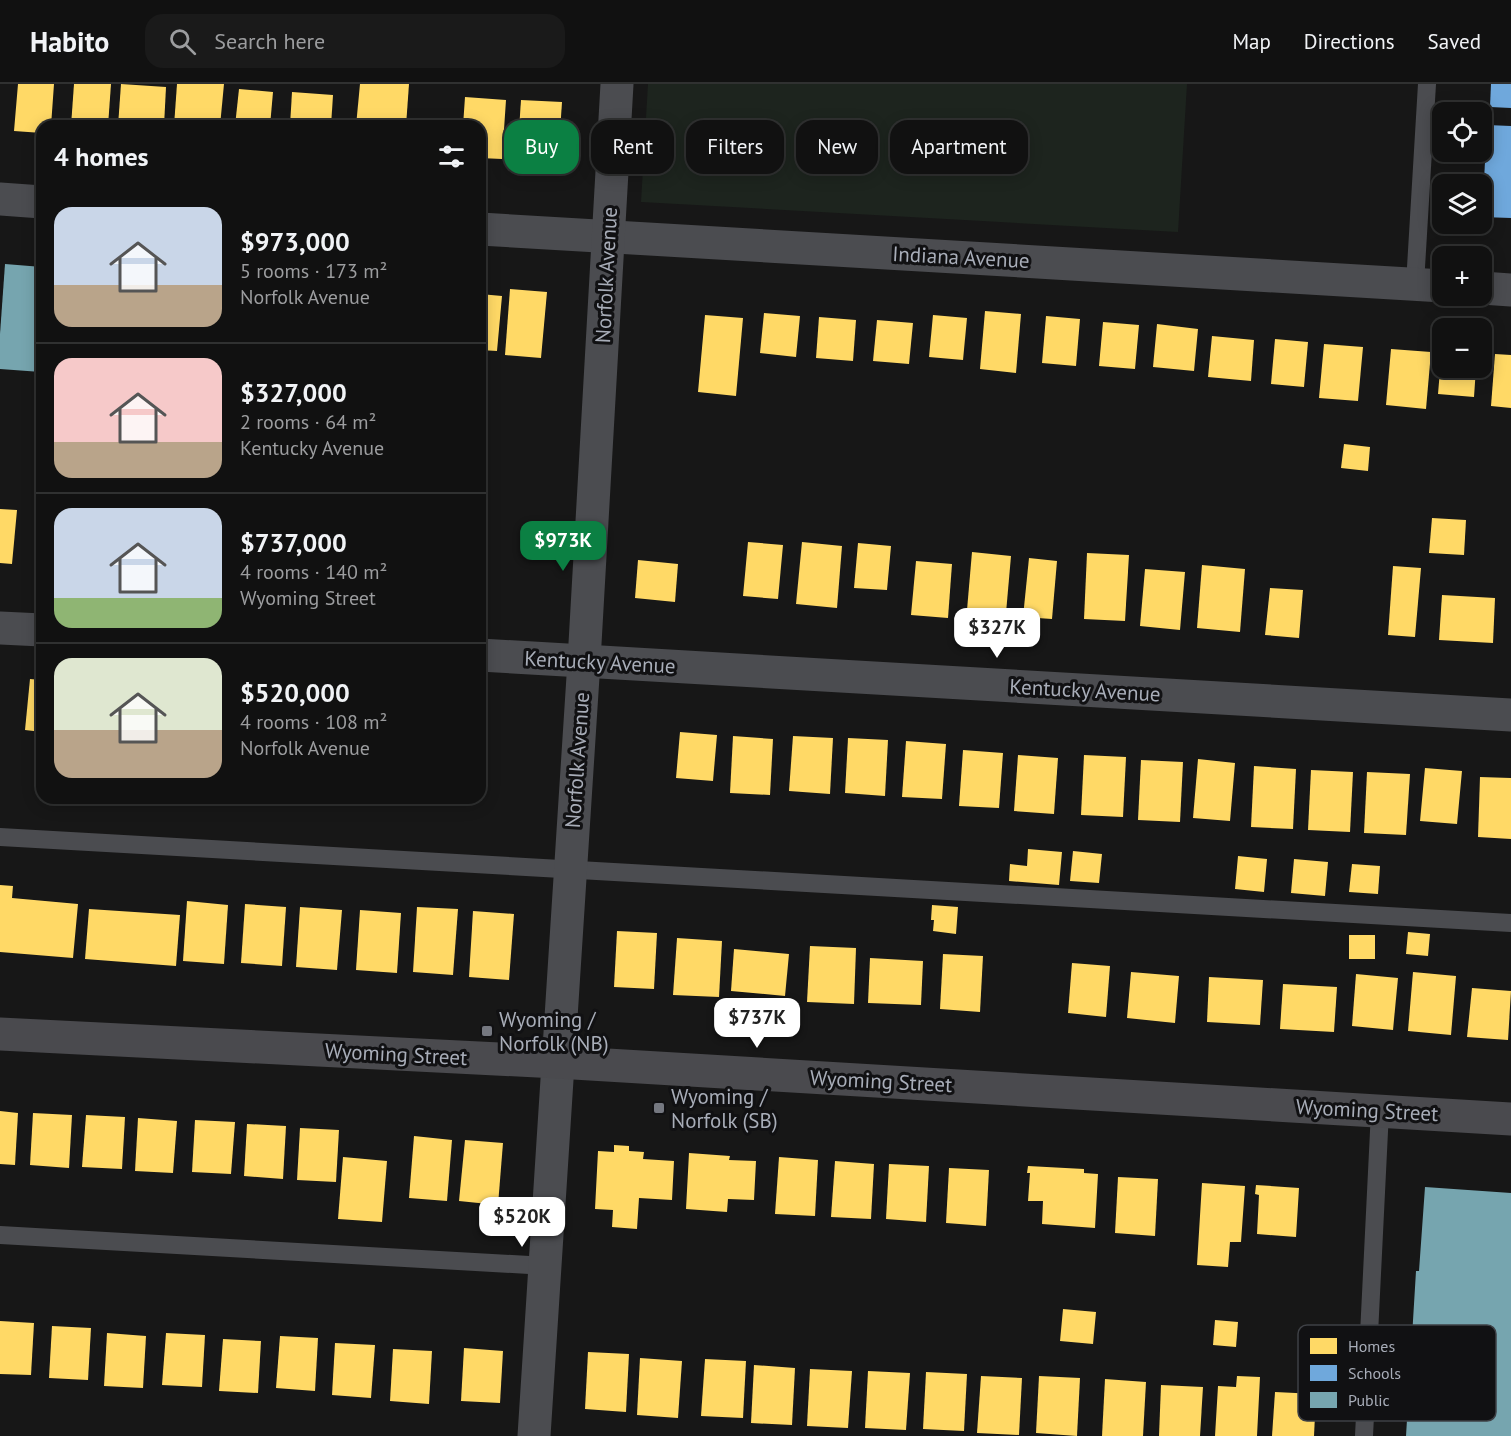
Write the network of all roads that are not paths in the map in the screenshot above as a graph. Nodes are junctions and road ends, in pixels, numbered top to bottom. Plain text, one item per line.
1 (617, 84) edge
2 (1427, 84) edge
3 (0, 200) edge
4 (36, 202) edge
5 (486, 229) edge
6 (608, 237) junction
7 (1429, 285) edge
8 (1492, 289) edge
9 (1511, 290) edge
10 (0, 628) edge
11 (36, 630) edge
12 (486, 655) edge
13 (584, 661) junction
14 (1511, 715) edge
15 (0, 837) edge
16 (570, 868) junction
17 (1511, 923) edge
18 (0, 1034) edge
19 (557, 1062) junction
20 (1380, 1111) junction
21 (1511, 1119) edge
22 (0, 1235) edge
23 (546, 1266) junction
24 (1370, 1325) edge
25 (1366, 1421) edge
26 (534, 1436) edge
27 (1365, 1436) edge

1 - 6 street, Norfolk Avenue
2 - 7 lane
3 - 4 street
5 - 6 street, Indiana Avenue
6 - 7 street, Indiana Avenue
6 - 13 street, Norfolk Avenue
8 - 9 street
10 - 11 street
12 - 13 street, Kentucky Avenue
13 - 14 street, Kentucky Avenue
13 - 16 street, Norfolk Avenue
15 - 16 lane
16 - 17 lane
16 - 19 street, Norfolk Avenue
18 - 19 street, Wyoming Street
19 - 20 street, Wyoming Street
19 - 23 street, Norfolk Avenue
20 - 21 street, Wyoming Street
20 - 24 lane
22 - 23 lane
23 - 26 street, Norfolk Avenue
25 - 27 lane

